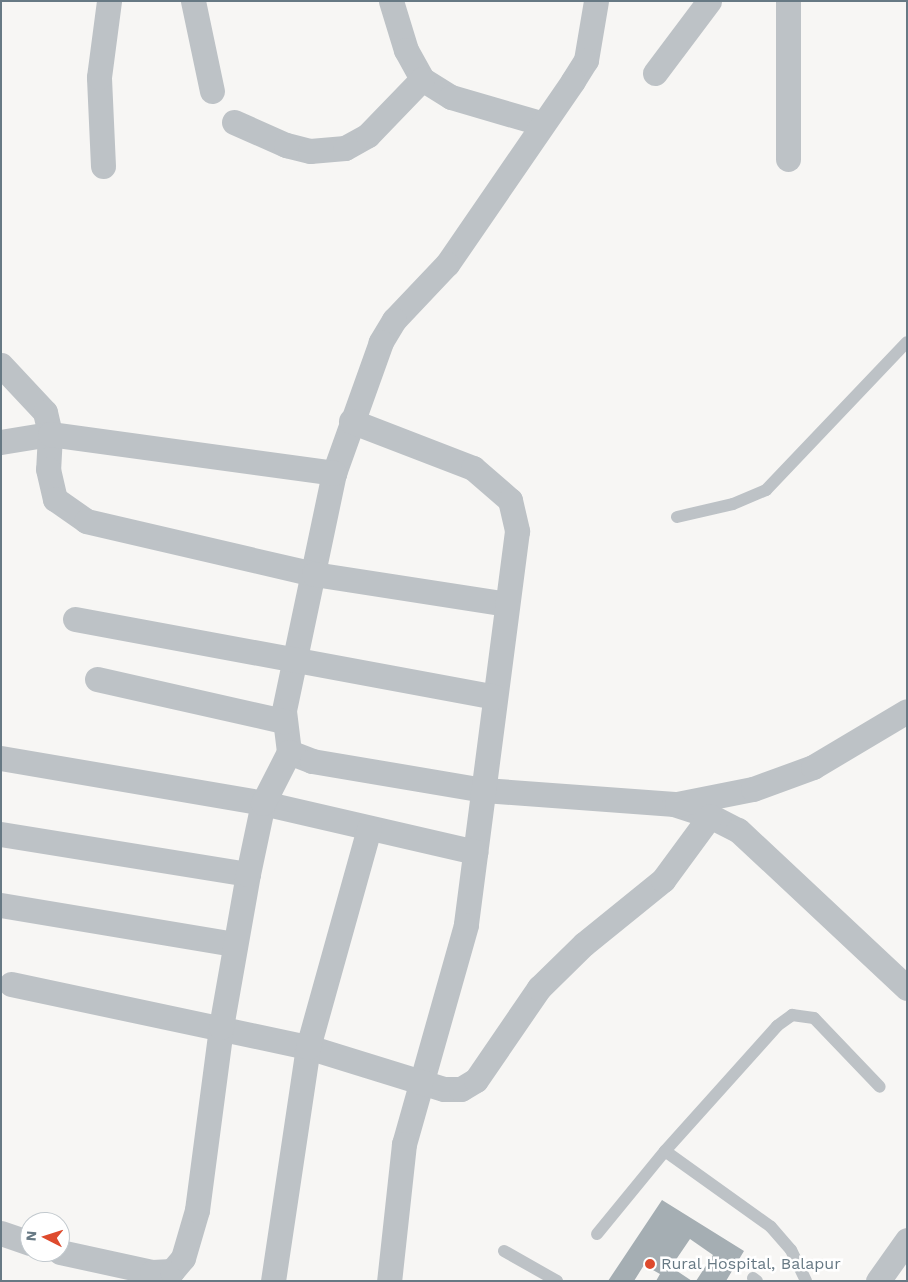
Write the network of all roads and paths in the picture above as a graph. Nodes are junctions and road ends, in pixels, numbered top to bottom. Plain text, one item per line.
1 (109, 1) edge
2 (193, 1) edge
3 (391, 1) edge
4 (596, 1) edge
5 (709, 1) edge
6 (788, 1) edge
7 (655, 73) dead end
8 (422, 79) junction
9 (212, 91) dead end
10 (234, 122) dead end
11 (540, 123) junction
12 (788, 159) dead end
13 (103, 166) dead end
14 (907, 342) edge
15 (1, 365) edge
16 (351, 421) junction
17 (50, 434) junction
18 (1, 442) edge
19 (334, 473) junction
20 (677, 517) dead end
21 (314, 574) junction
22 (507, 604) junction
23 (75, 620) dead end
24 (295, 660) junction
25 (97, 679) dead end
26 (494, 697) junction
27 (907, 712) edge
28 (284, 721) junction
29 (289, 752) junction
30 (1, 758) edge
31 (484, 790) junction
32 (263, 803) junction
33 (674, 804) junction
34 (710, 816) junction
35 (369, 828) junction
36 (1, 834) edge
37 (475, 852) junction
38 (248, 874) junction
39 (1, 905) edge
40 (235, 944) junction
41 (11, 984) dead end
42 (907, 988) edge
43 (221, 1028) junction
44 (308, 1047) junction
45 (419, 1078) junction
46 (880, 1087) dead end
47 (665, 1151) junction
48 (1, 1233) edge
49 (597, 1234) dead end
50 (20, 1240) edge
51 (907, 1240) edge
52 (504, 1250) dead end
53 (70, 1254) edge
54 (273, 1281) edge
55 (389, 1281) edge
56 (557, 1281) edge
57 (806, 1281) edge
58 (878, 1281) edge

1 - 13 street
2 - 9 street
3 - 8 street
4 - 11 street
5 - 7 street
6 - 12 street
8 - 10 street
8 - 11 street
11 - 16 street
14 - 20 lane
15 - 17 street
16 - 19 street
16 - 22 street
17 - 18 street
17 - 19 street
17 - 21 street
19 - 21 street
21 - 22 street
21 - 24 street
22 - 26 street
23 - 24 street
24 - 26 street
24 - 28 street
25 - 28 street
26 - 31 street
27 - 33 street
28 - 29 street
29 - 31 street
29 - 32 street
30 - 32 street
31 - 33 street
31 - 37 street
32 - 35 street
32 - 38 street
33 - 34 street
34 - 42 street
34 - 45 street
35 - 37 street
35 - 44 street
36 - 38 street
37 - 45 street
38 - 40 street
39 - 40 street
40 - 43 street
41 - 43 street
43 - 44 street
43 - 53 street
44 - 45 street
44 - 54 street
45 - 55 street
46 - 47 lane
47 - 49 lane
47 - 57 lane
48 - 50 street
51 - 58 street
52 - 56 lane

